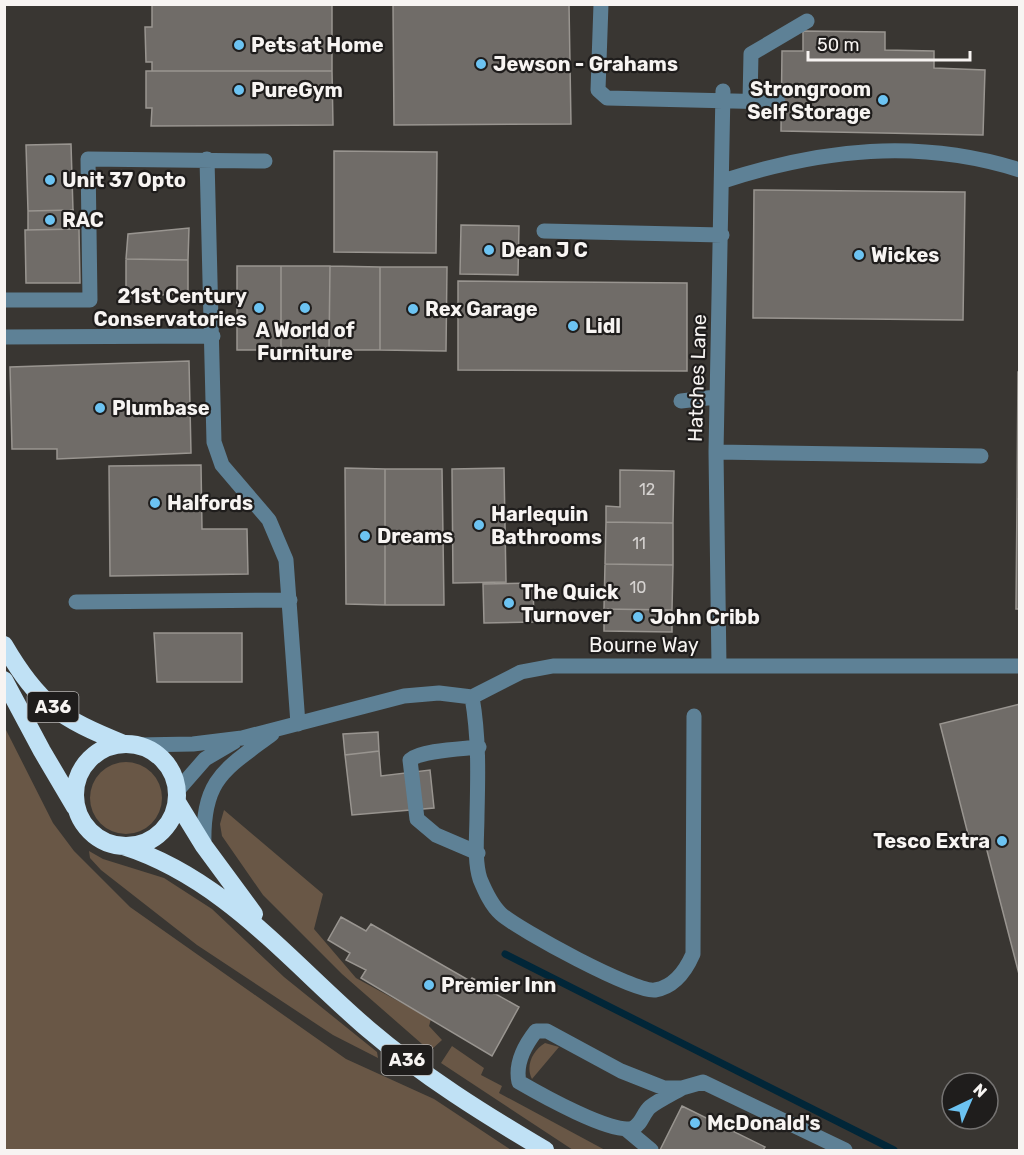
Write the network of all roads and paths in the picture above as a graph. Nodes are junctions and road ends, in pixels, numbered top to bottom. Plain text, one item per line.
1 (601, 4) edge
2 (807, 21) dead end
3 (723, 96) junction
4 (750, 101) junction
5 (778, 102) dead end
6 (207, 159) junction
7 (265, 161) dead end
8 (1020, 170) edge
9 (723, 181) junction
10 (544, 231) dead end
11 (722, 235) junction
12 (4, 300) edge
13 (213, 336) junction
14 (4, 337) edge
15 (716, 397) junction
16 (681, 401) dead end
17 (716, 452) junction
18 (981, 456) dead end
19 (290, 600) junction
20 (76, 602) dead end
21 (4, 645) edge
22 (718, 666) junction
23 (1020, 666) edge
24 (4, 680) edge
25 (472, 698) junction
26 (694, 716) dead end
27 (298, 724) junction
28 (279, 729) junction
29 (242, 738) junction
30 (131, 744) junction
31 (478, 747) junction
32 (177, 797) junction
33 (78, 811) junction
34 (123, 846) junction
35 (204, 846) junction
36 (478, 853) junction
37 (283, 951) junction
38 (682, 1088) junction
39 (627, 1130) junction
40 (545, 1150) edge
41 (651, 1150) edge
42 (845, 1150) edge

1 - 3 street
2 - 4 street
3 - 4 street
3 - 9 street, Hatches Lane
4 - 5 street
6 - 7 street
6 - 12 street
6 - 13 street
8 - 9 street
9 - 11 street, Hatches Lane
10 - 11 street
11 - 15 street, Hatches Lane
13 - 14 street
13 - 19 street
15 - 16 street
15 - 17 street, Hatches Lane
17 - 18 street
17 - 22 street, Hatches Lane
19 - 20 street
19 - 27 street
21 - 30 highway, A36
22 - 23 street, Bourne Way
22 - 25 street, Bourne Way
24 - 33 highway, A36
25 - 27 street
25 - 31 street
26 - 36 street
27 - 28 street
28 - 29 street
28 - 35 street
29 - 30 street
29 - 32 street
30 - 32 highway
30 - 33 highway
31 - 36 street
31 - 36 street
32 - 34 highway
32 - 35 highway, A36
33 - 34 highway
34 - 37 highway, A36
35 - 37 highway, A36
37 - 40 highway, A36
38 - 39 street
38 - 39 street
38 - 42 street
39 - 41 street

